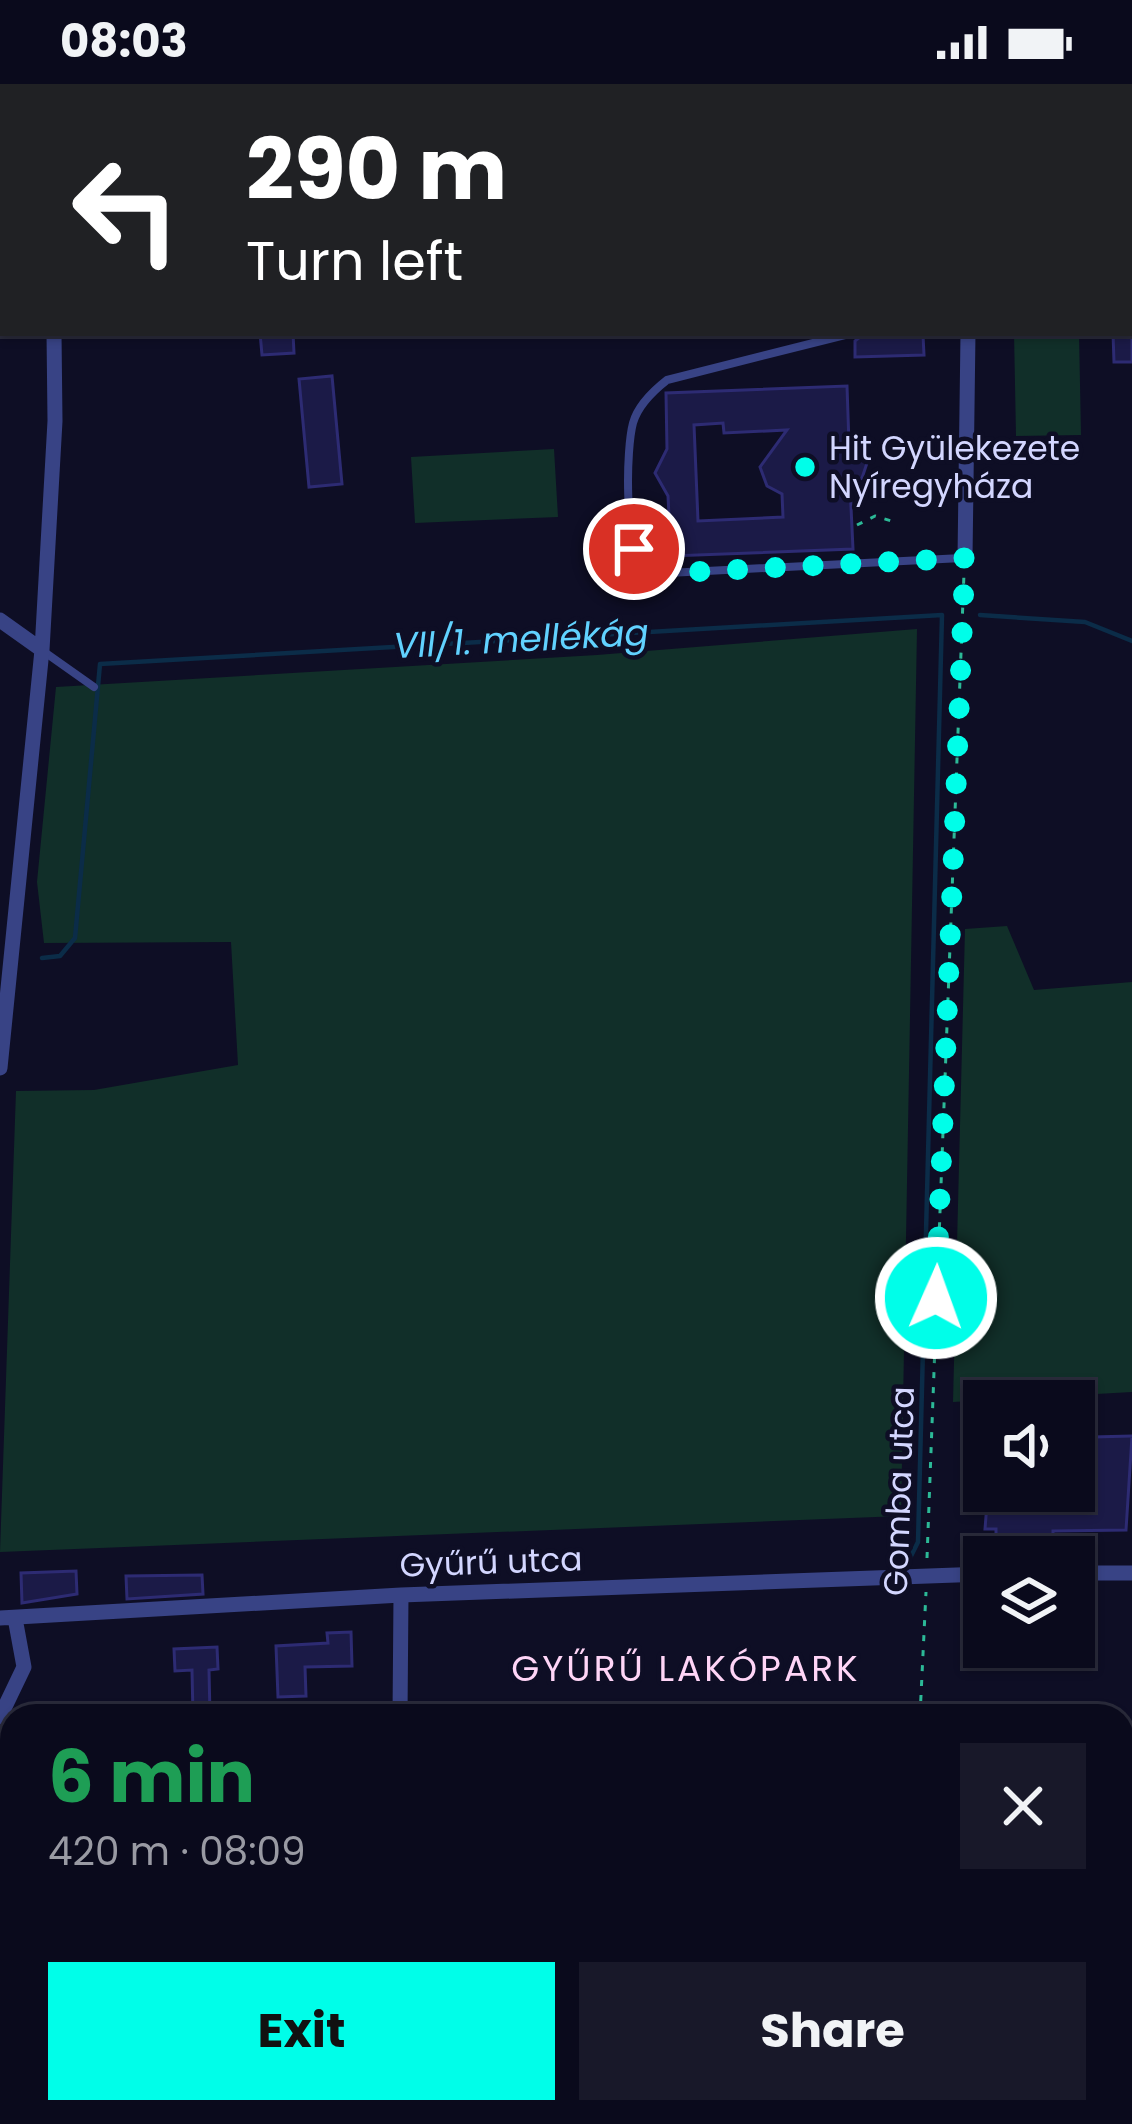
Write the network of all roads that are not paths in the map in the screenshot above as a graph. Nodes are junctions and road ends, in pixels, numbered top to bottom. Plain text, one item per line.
1 (54, 336) edge
2 (841, 336) edge
3 (968, 336) edge
4 (965, 558) joint
5 (0, 620) edge
6 (42, 650) junction
7 (94, 687) dead end
8 (0, 1067) edge
9 (1095, 1573) edge
10 (1132, 1573) edge
11 (963, 1574) edge
12 (401, 1595) junction
13 (7, 1618) edge
14 (6, 1704) edge
15 (400, 1704) edge

1 - 6 street
2 - 4 lane
3 - 4 street
5 - 6 street
6 - 7 lane
6 - 8 street
9 - 10 street
11 - 12 street, Gyűrű utca
12 - 13 street, Gyűrű utca
12 - 15 street
13 - 14 street

